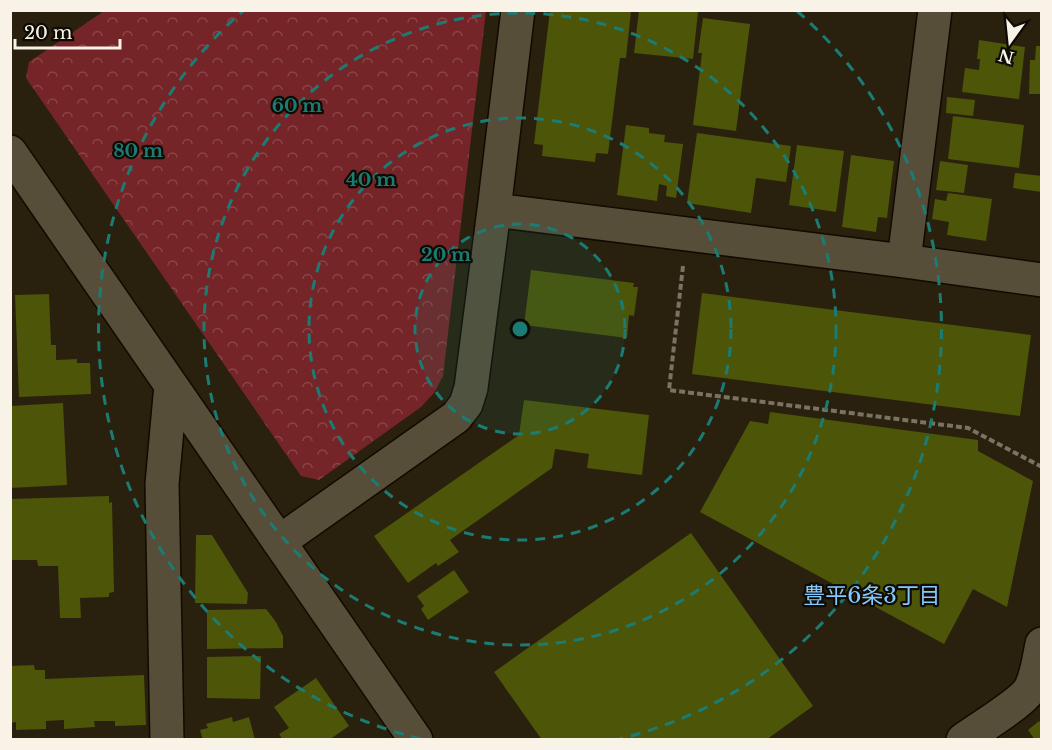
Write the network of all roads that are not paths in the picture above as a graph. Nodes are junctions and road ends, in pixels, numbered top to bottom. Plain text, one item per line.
1 (518, 10) edge
2 (935, 10) edge
3 (10, 152) edge
4 (494, 210) junction
5 (904, 261) junction
6 (1041, 280) edge
7 (171, 385) junction
8 (279, 542) junction
9 (1041, 644) edge
10 (167, 740) edge
11 (416, 740) edge
12 (963, 740) edge

1 - 4 street
2 - 5 street
3 - 7 street
4 - 5 street
4 - 8 street
5 - 6 street
7 - 8 street
7 - 10 street
8 - 11 street
9 - 12 street

